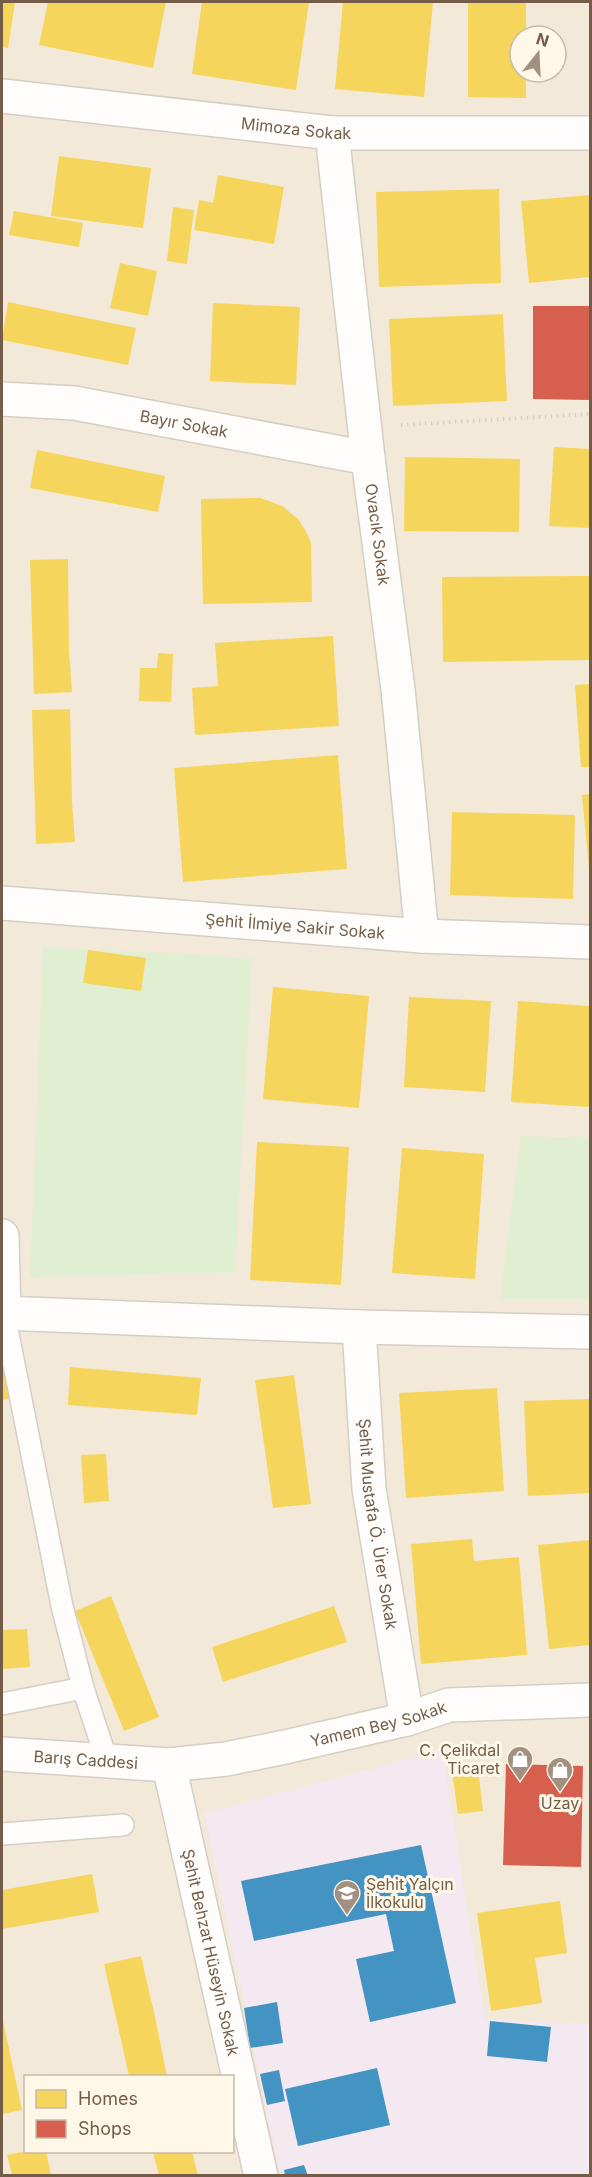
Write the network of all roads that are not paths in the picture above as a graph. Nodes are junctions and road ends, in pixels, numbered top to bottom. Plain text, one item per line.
1 (2, 96) edge
2 (332, 133) junction
3 (591, 133) edge
4 (2, 399) edge
5 (366, 443) junction
6 (2, 903) edge
7 (422, 936) junction
8 (591, 942) edge
9 (2, 1236) edge
10 (3, 1313) edge
11 (359, 1327) junction
12 (591, 1332) edge
13 (83, 1688) junction
14 (591, 1700) edge
15 (2, 1704) edge
16 (407, 1719) junction
17 (2, 1754) edge
18 (107, 1761) junction
19 (169, 1765) junction
20 (123, 1826) dead end
21 (2, 1834) edge
22 (261, 2175) edge

1 - 2 street, Mimoza Sokak
2 - 3 street, Mimoza Sokak
2 - 5 street, Ovacık Sokak
4 - 5 street, Bayır Sokak
5 - 7 street, Ovacık Sokak
6 - 7 street, Şehit İlmiye Sakir Sokak
7 - 8 street, Şehit İlmiye Sakir Sokak
9 - 10 street
10 - 11 street
10 - 13 lane
11 - 12 street
11 - 16 street, Şehit Mustafa Ö. Ürer Sokak
13 - 15 lane
13 - 18 lane
14 - 16 street, Yamem Bey Sokak
16 - 19 street, Yamem Bey Sokak
17 - 18 street, Barış Caddesi
18 - 19 street, Barış Caddesi
19 - 22 street, Şehit Behzat Hüseyin Sokak
20 - 21 lane

